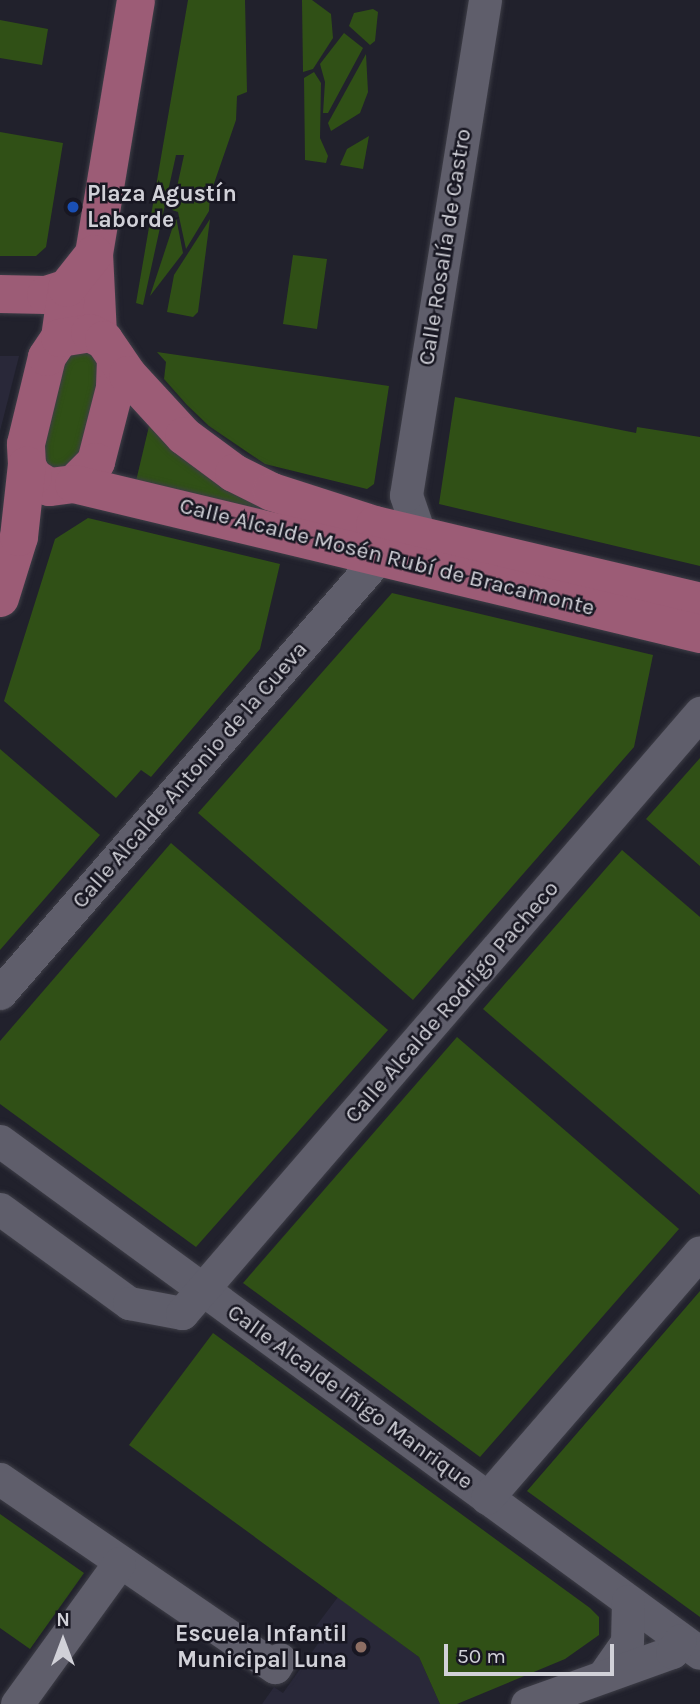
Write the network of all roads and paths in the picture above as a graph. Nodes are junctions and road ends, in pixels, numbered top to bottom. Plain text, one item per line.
1 (136, 0) edge
2 (485, 0) edge
3 (94, 254) junction
4 (0, 294) edge
5 (0, 315) edge
6 (75, 324) junction
7 (27, 465) junction
8 (67, 486) junction
9 (406, 495) junction
10 (420, 536) junction
11 (19, 537) junction
12 (378, 541) junction
13 (0, 598) edge
14 (700, 602) edge
15 (700, 634) edge
16 (700, 713) edge
17 (0, 993) edge
18 (0, 1141) edge
19 (0, 1209) edge
20 (700, 1252) edge
21 (203, 1290) junction
22 (0, 1479) edge
23 (487, 1498) junction
24 (119, 1563) junction
25 (628, 1601) junction
26 (690, 1646) edge
27 (278, 1663) dead end
28 (604, 1675) junction
29 (17, 1704) edge
30 (527, 1704) edge

1 - 3 main road
2 - 9 street, Calle Rosalía de Castro
3 - 6 main road
3 - 6 main road
4 - 6 main road
5 - 6 main road, Calle Alcalde Mosén Rubí de Bracamonte
6 - 7 main road
6 - 8 main road
6 - 12 main road, Calle Alcalde Mosén Rubí de Bracamonte
7 - 8 main road, Calle Alcalde Mosén Rubí de Bracamonte
7 - 11 main road
8 - 11 main road
8 - 12 main road, Calle Alcalde Mosén Rubí de Bracamonte
9 - 10 street, Calle Rosalía de Castro
9 - 12 street
10 - 12 main road, Calle Alcalde Mosén Rubí de Bracamonte
10 - 14 main road, Calle Alcalde Mosén Rubí de Bracamonte
11 - 13 main road
12 - 15 main road, Calle Alcalde Mosén Rubí de Bracamonte
12 - 17 street, Calle Alcalde Antonio de la Cueva
16 - 21 street, Calle Alcalde Rodrigo Pacheco
18 - 21 street, Calle Alcalde Iñigo Manrique
19 - 21 street, Calle Alcalde Rodrigo Pacheco
20 - 23 street
21 - 23 street, Calle Alcalde Iñigo Manrique
22 - 24 street
23 - 25 street, Calle Alcalde Iñigo Manrique
24 - 27 street
24 - 29 street
25 - 26 street, Calle Alcalde Iñigo Manrique
25 - 28 street
26 - 28 street
28 - 30 street

